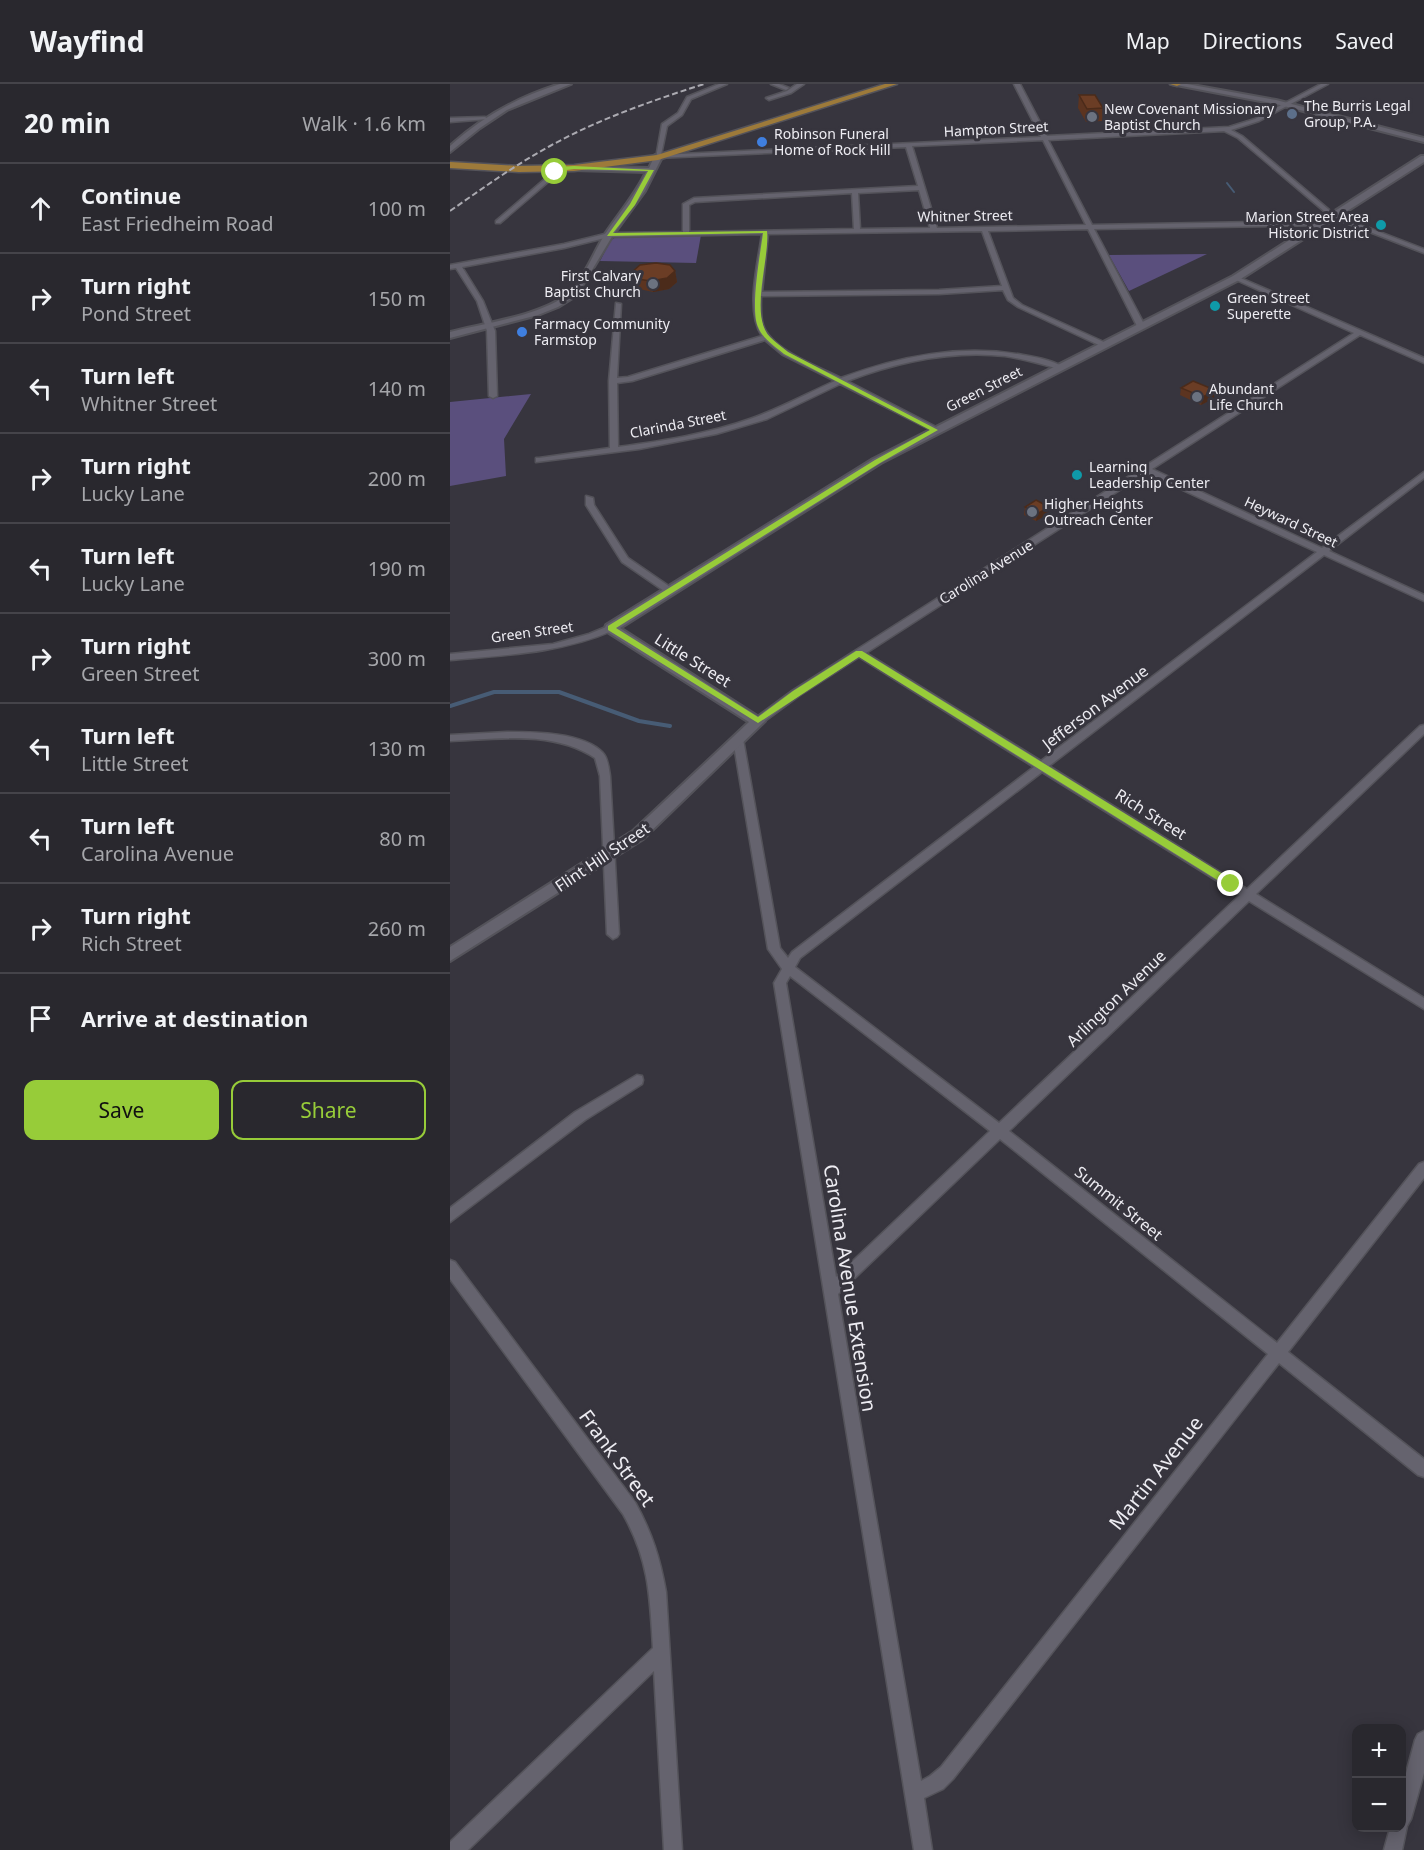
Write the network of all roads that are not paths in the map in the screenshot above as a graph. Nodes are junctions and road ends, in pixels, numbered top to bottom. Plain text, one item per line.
1 (567, 84) edge
2 (724, 84) edge
3 (774, 84) edge
4 (801, 84) edge
5 (893, 84) edge
6 (1017, 84) edge
7 (1175, 84) edge
8 (1325, 84) edge
9 (786, 88) dead end
10 (769, 98) dead end
11 (1286, 104) junction
12 (485, 119) junction
13 (450, 120) edge
14 (1244, 126) junction
15 (1223, 130) junction
16 (1240, 137) junction
17 (1046, 138) junction
18 (1424, 140) edge
19 (909, 146) junction
20 (450, 150) edge
21 (658, 157) junction
22 (1424, 158) edge
23 (450, 165) edge
24 (557, 168) junction
25 (574, 168) junction
26 (651, 170) junction
27 (922, 188) junction
28 (855, 191) junction
29 (1333, 216) junction
30 (498, 222) dead end
31 (1322, 223) junction
32 (1090, 226) junction
33 (984, 228) junction
34 (934, 229) junction
35 (857, 230) junction
36 (765, 232) junction
37 (686, 233) junction
38 (609, 235) junction
39 (1424, 251) edge
40 (454, 266) edge
41 (1236, 278) junction
42 (1005, 288) junction
43 (759, 294) junction
44 (618, 304) dead end
45 (488, 325) junction
46 (1141, 326) junction
47 (1359, 333) junction
48 (450, 335) edge
49 (767, 337) junction
50 (1103, 345) junction
51 (1424, 361) edge
52 (1059, 367) junction
53 (613, 381) junction
54 (840, 381) junction
55 (493, 396) dead end
56 (935, 430) junction
57 (614, 449) junction
58 (539, 460) dead end
59 (1147, 470) junction
60 (1424, 474) edge
61 (589, 498) dead end
62 (1323, 551) junction
63 (670, 591) junction
64 (1424, 598) edge
65 (611, 628) junction
66 (859, 653) junction
67 (450, 657) edge
68 (758, 721) junction
69 (1424, 728) edge
70 (450, 738) edge
71 (738, 739) junction
72 (1043, 766) junction
73 (610, 855) junction
74 (1248, 894) junction
75 (613, 934) dead end
76 (450, 955) edge
77 (788, 968) junction
78 (1424, 1004) edge
79 (637, 1080) dead end
80 (1001, 1132) junction
81 (1424, 1168) edge
82 (450, 1216) edge
83 (450, 1267) edge
84 (831, 1291) junction
85 (1278, 1352) junction
86 (1424, 1469) edge
87 (661, 1652) junction
88 (1424, 1740) edge
89 (914, 1792) junction
90 (1406, 1802) edge
91 (1398, 1832) edge
92 (455, 1850) edge
93 (673, 1850) edge
94 (923, 1850) edge
95 (1393, 1850) edge

1 - 12 street
2 - 21 street
3 - 9 street
4 - 10 street
5 - 21 main road
6 - 17 street
7 - 11 street
8 - 11 street, Hampton Street
11 - 14 street, Hampton Street
11 - 18 street
12 - 13 street
12 - 20 street
14 - 15 street, Hampton Street
14 - 16 street
15 - 16 street
15 - 17 street, Hampton Street
16 - 29 street
17 - 19 street, Hampton Street
17 - 32 street
19 - 21 street, Hampton Street
19 - 27 street
21 - 25 main road
21 - 26 street
22 - 29 street, Green Street
23 - 24 main road
24 - 25 main road
24 - 30 street
25 - 26 street
26 - 38 street
27 - 28 street
27 - 34 street
28 - 35 street
28 - 37 street
29 - 31 street, Green Street
29 - 39 street
31 - 32 street, Whitner Street
31 - 41 street, Green Street
32 - 33 street, Whitner Street
32 - 46 street
33 - 34 street, Whitner Street
33 - 42 street
34 - 35 street, Whitner Street
35 - 36 street, Whitner Street
36 - 37 street, Whitner Street
36 - 43 street
37 - 38 street, Whitner Street
38 - 40 street, Whitner Street
38 - 45 street
40 - 45 street
41 - 46 street, Green Street
41 - 47 street
42 - 43 street
42 - 50 street
43 - 49 street
44 - 53 street
45 - 48 street
45 - 55 street
46 - 50 street, Green Street
47 - 51 street
47 - 59 street, Carolina Avenue
49 - 53 street
49 - 54 street
50 - 52 street, Green Street
52 - 54 street, Clarinda Street
52 - 56 street, Green Street
53 - 57 street
54 - 56 street
54 - 57 street, Clarinda Street
56 - 63 street, Green Street
57 - 58 street, Clarinda Street
59 - 62 street, Heyward Street
59 - 66 street, Carolina Avenue
60 - 62 street, Jefferson Avenue
61 - 63 street
62 - 64 street, Heyward Street
62 - 72 street, Jefferson Avenue
63 - 65 street, Green Street
65 - 67 street, Green Street
65 - 68 street, Little Street
66 - 68 street, Carolina Avenue
66 - 72 street, Rich Street
68 - 71 street, Carolina Avenue
69 - 74 street, Arlington Avenue
70 - 73 street
71 - 73 street, Flint Hill Street
71 - 77 street
72 - 74 street, Rich Street
72 - 77 street, Jefferson Avenue
73 - 75 street
73 - 76 street, Flint Hill Street
74 - 78 street, Rich Street
74 - 80 street, Arlington Avenue
77 - 80 street, Summit Street
77 - 84 street, Carolina Avenue Extension
79 - 82 street
80 - 84 street, Arlington Avenue
80 - 85 street, Summit Street
81 - 85 street, Martin Avenue
83 - 87 street, Frank Street
84 - 89 street, Carolina Avenue Extension
85 - 86 street, Summit Street
85 - 89 street, Martin Avenue
87 - 92 street
87 - 93 street, Frank Street
88 - 90 street
89 - 94 street, Carolina Avenue Extension
91 - 95 street

